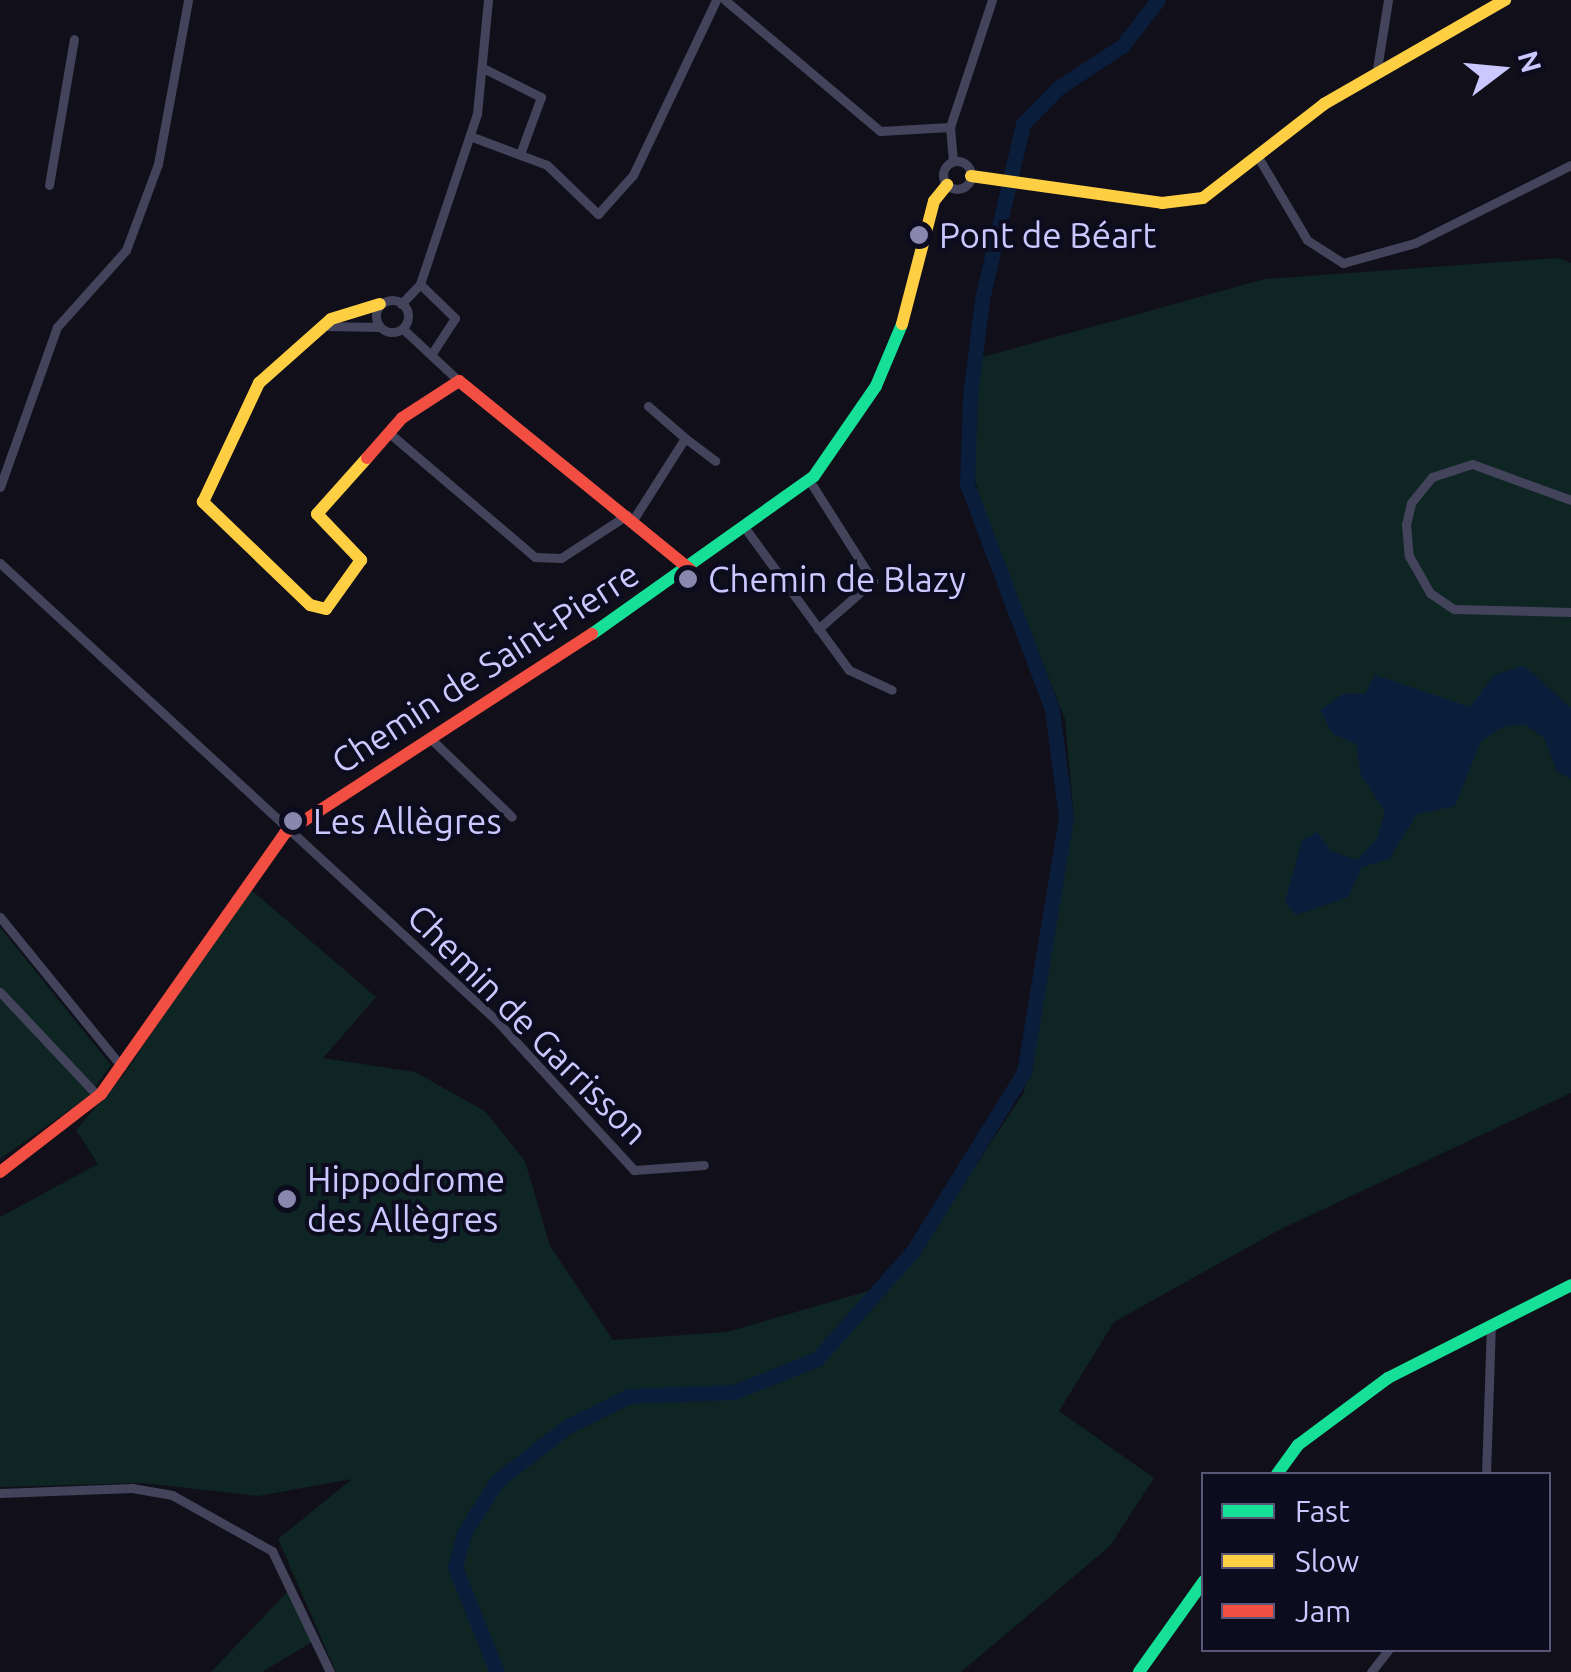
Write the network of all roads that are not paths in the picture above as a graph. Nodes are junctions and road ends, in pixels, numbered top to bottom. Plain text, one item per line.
1 (188, 0) edge
2 (488, 0) edge
3 (716, 0) edge
4 (725, 0) edge
5 (992, 0) edge
6 (1388, 0) edge
7 (1505, 0) edge
8 (74, 39) dead end
9 (484, 68) junction
10 (1376, 77) junction
11 (950, 128) junction
12 (470, 136) junction
13 (520, 154) junction
14 (1258, 157) junction
15 (953, 162) junction
16 (1571, 164) edge
17 (971, 176) junction
18 (48, 185) dead end
19 (947, 185) junction
20 (420, 284) junction
21 (380, 304) junction
22 (401, 304) junction
23 (321, 326) junction
24 (380, 327) junction
25 (404, 330) junction
26 (431, 356) junction
27 (464, 382) junction
28 (648, 406) dead end
29 (388, 432) junction
30 (685, 438) junction
31 (714, 461) dead end
32 (809, 480) junction
33 (0, 488) edge
34 (1571, 500) edge
35 (630, 518) junction
36 (745, 528) junction
37 (0, 563) edge
38 (691, 570) junction
39 (1571, 612) edge
40 (818, 630) junction
41 (892, 690) dead end
42 (431, 739) junction
43 (512, 817) dead end
44 (285, 833) junction
45 (0, 917) edge
46 (0, 992) edge
47 (122, 1067) junction
48 (99, 1097) junction
49 (704, 1164) dead end
50 (0, 1172) edge
51 (1571, 1285) edge
52 (1491, 1325) junction
53 (1278, 1472) edge
54 (1486, 1472) edge
55 (0, 1493) edge
56 (1201, 1585) edge
57 (1386, 1652) edge
58 (330, 1672) edge
59 (1139, 1672) edge
60 (1371, 1672) edge

1 - 33 street
2 - 9 street
3 - 13 street
4 - 11 street
5 - 11 street
6 - 10 street
7 - 10 street
8 - 18 street
9 - 12 street
9 - 13 street
10 - 14 street
11 - 15 street
12 - 13 street
12 - 20 street
14 - 16 street
14 - 17 street
15 - 17 street
15 - 19 street
17 - 19 street
19 - 32 street, Chemin de Saint-Pierre
20 - 22 street
20 - 26 street
21 - 22 street
21 - 23 street
21 - 24 street
22 - 25 street
23 - 24 street
23 - 29 street
24 - 25 street
25 - 26 street
26 - 27 street
27 - 29 street
27 - 35 street
28 - 30 street
29 - 35 street
30 - 31 street
30 - 35 street
32 - 36 street, Chemin de Saint-Pierre
32 - 40 street
34 - 39 street
35 - 38 street
36 - 38 street, Chemin de Saint-Pierre
36 - 40 street
37 - 44 street
38 - 42 street, Chemin de Saint-Pierre
40 - 41 street
42 - 43 street
42 - 44 street, Chemin de Saint-Pierre
44 - 47 street, Chemin de Saint-Pierre
44 - 49 street, Chemin de Garrisson
45 - 47 street
46 - 48 street
47 - 48 street, Chemin de Saint-Pierre
48 - 50 street, Chemin de Saint-Pierre
51 - 52 street
52 - 53 street
52 - 54 street
55 - 58 street
56 - 59 street
57 - 60 street

